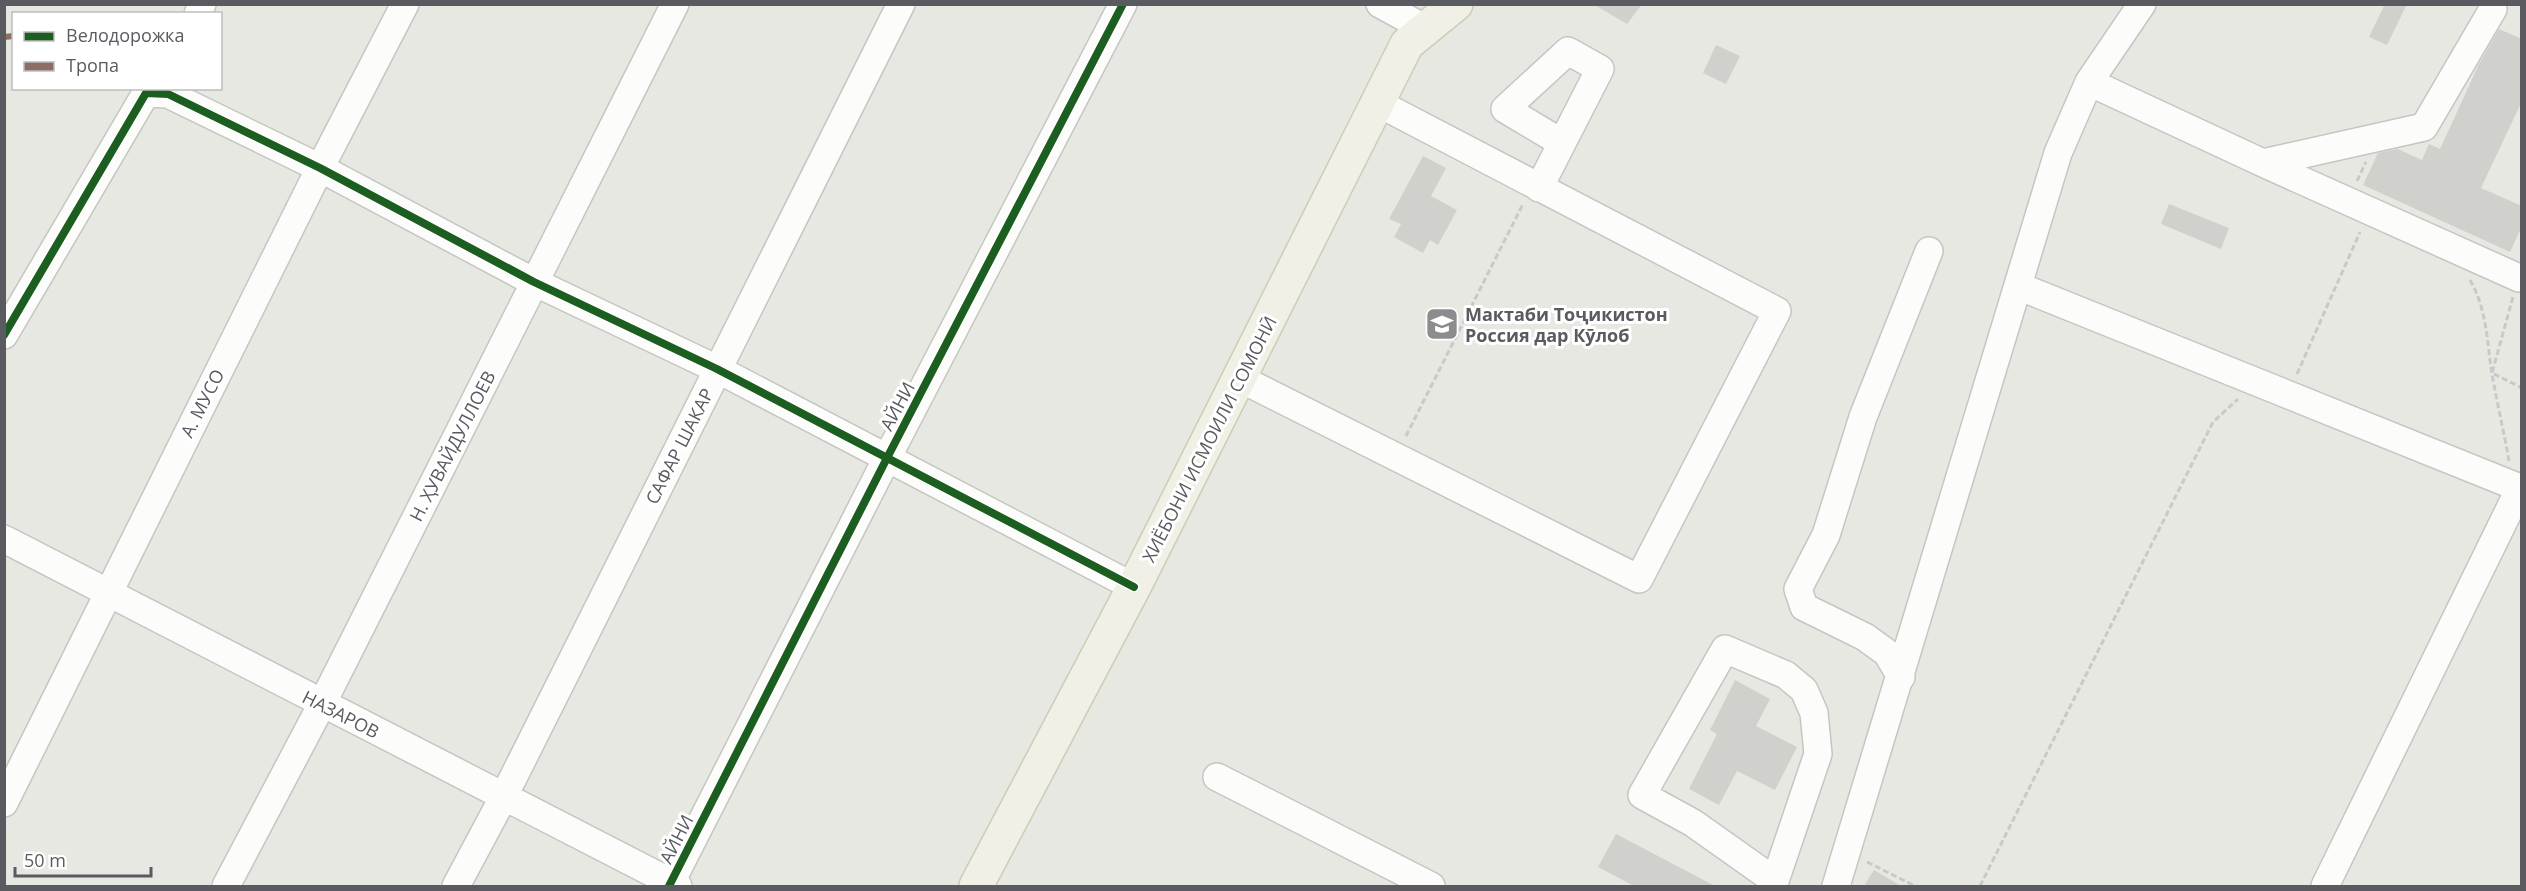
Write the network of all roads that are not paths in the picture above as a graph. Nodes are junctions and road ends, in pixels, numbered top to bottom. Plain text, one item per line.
1 (405, 4) edge
2 (675, 4) edge
3 (901, 4) edge
4 (1123, 4) edge
5 (1380, 4) edge
6 (1456, 4) edge
7 (2142, 4) edge
8 (2493, 9) dead end
9 (1426, 29) junction
10 (2089, 82) junction
11 (169, 91) edge
12 (1378, 103) junction
13 (1562, 143) dead end
14 (2263, 164) junction
15 (320, 168) junction
16 (1536, 186) junction
17 (1929, 251) dead end
18 (2519, 278) road end
19 (534, 282) junction
20 (2018, 286) junction
21 (4, 335) edge
22 (717, 369) junction
23 (1239, 378) junction
24 (887, 458) junction
25 (2519, 486) edge
26 (4, 539) edge
27 (1134, 587) junction
28 (108, 592) junction
29 (1901, 677) junction
30 (322, 704) junction
31 (1217, 777) dead end
32 (504, 796) junction
33 (4, 803) edge
34 (1774, 884) edge
35 (673, 885) edge
36 (226, 886) edge
37 (456, 886) edge
38 (976, 886) edge
39 (1431, 886) edge
40 (1836, 886) edge
41 (2325, 886) edge

1 - 15 street, А. МУСО
2 - 19 street, Н. ҲУВАЙДУЛЛОЕВ
3 - 22 street, САФАР ШАКАР
4 - 24 street, АЙНИ
5 - 9 street
6 - 9 main road, ХИЁБОНИ ИСМОИЛИ СОМОНӢ
7 - 10 street
8 - 14 street
9 - 12 main road, ХИЁБОНИ ИСМОИЛИ СОМОНӢ
10 - 14 street
10 - 20 street
11 - 15 street
11 - 21 street
12 - 16 street
12 - 23 main road, ХИЁБОНИ ИСМОИЛИ СОМОНӢ
13 - 16 street
14 - 18 street
15 - 19 street
15 - 28 street, А. МУСО
16 - 23 street
17 - 29 street
19 - 22 street
19 - 30 street, Н. ҲУВАЙДУЛЛОЕВ
20 - 25 street
20 - 29 street
22 - 24 street
22 - 32 street, САФАР ШАКАР
23 - 27 main road, ХИЁБОНИ ИСМОИЛИ СОМОНӢ
24 - 27 street
24 - 35 street, АЙНИ
25 - 41 street
26 - 28 street, НАЗАРОВ
27 - 38 main road, ХИЁБОНИ ИСМОИЛИ СОМОНӢ
28 - 30 street, НАЗАРОВ
28 - 33 street, А. МУСО
29 - 40 street
30 - 32 street, НАЗАРОВ
30 - 36 street, Н. ҲУВАЙДУЛЛОЕВ
31 - 39 street
32 - 35 street, НАЗАРОВ
32 - 37 street, САФАР ШАКАР
34 - 34 street

